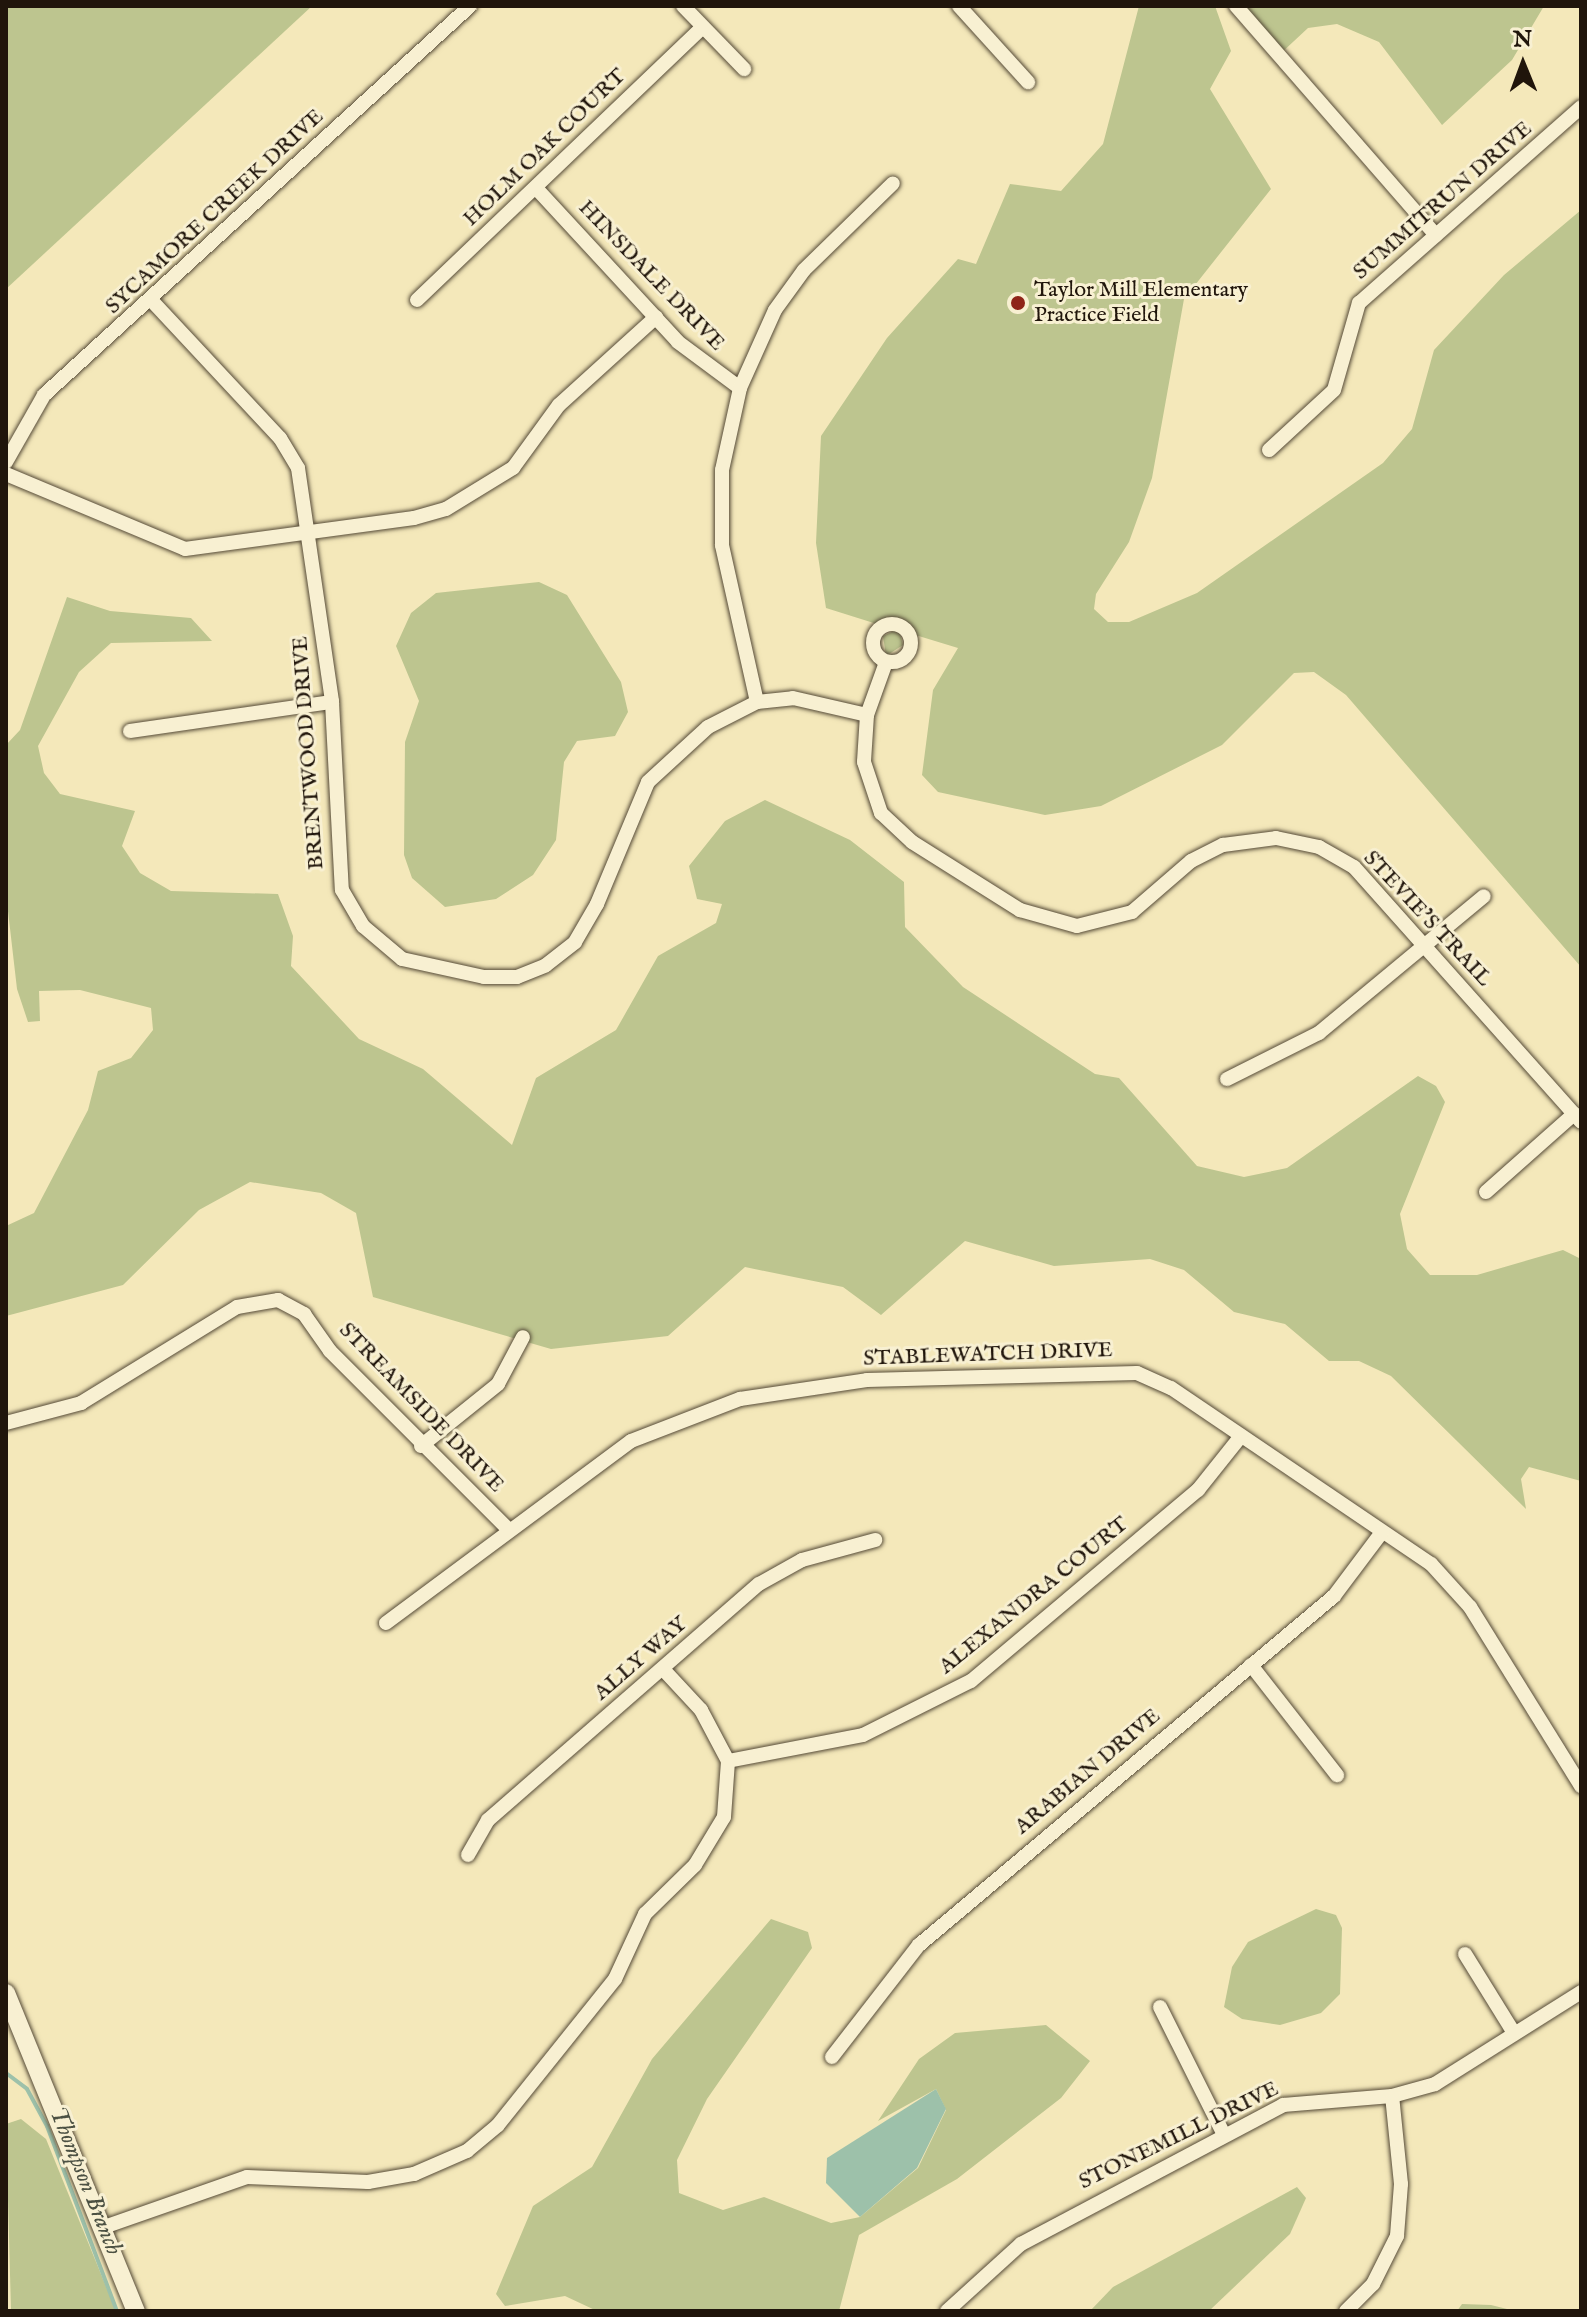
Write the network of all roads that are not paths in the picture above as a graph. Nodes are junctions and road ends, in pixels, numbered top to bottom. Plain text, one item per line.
1 (470, 6) edge
2 (683, 6) edge
3 (959, 6) edge
4 (1236, 6) edge
5 (1248, 13) edge
6 (703, 27) junction
7 (744, 69) dead end
8 (1028, 82) dead end
9 (1581, 107) edge
10 (893, 183) dead end
11 (536, 188) junction
12 (1436, 235) junction
13 (417, 300) dead end
14 (153, 302) junction
15 (656, 317) junction
16 (740, 388) junction
17 (1269, 450) dead end
18 (6, 462) edge
19 (6, 474) edge
20 (310, 533) junction
21 (885, 665) dead end
22 (332, 702) junction
23 (757, 702) junction
24 (867, 715) junction
25 (130, 731) dead end
26 (1484, 896) dead end
27 (1426, 948) junction
28 (1227, 1079) dead end
29 (1578, 1118) edge
30 (1486, 1192) dead end
31 (523, 1337) dead end
32 (6, 1423) edge
33 (1241, 1436) junction
34 (421, 1446) junction
35 (507, 1528) junction
36 (1382, 1532) junction
37 (875, 1540) dead end
38 (386, 1623) dead end
39 (1251, 1665) junction
40 (663, 1669) junction
41 (728, 1761) junction
42 (1337, 1775) dead end
43 (1581, 1786) edge
44 (468, 1855) dead end
45 (1465, 1954) dead end
46 (1581, 1992) edge
47 (6, 1993) edge
48 (1160, 2007) dead end
49 (1514, 2033) junction
50 (832, 2057) dead end
51 (1392, 2096) junction
52 (1224, 2135) junction
53 (104, 2227) junction
54 (136, 2311) edge
55 (947, 2311) edge
56 (1346, 2311) edge

1 - 14 street, SYCAMORE CREEK DRIVE
2 - 6 street
3 - 8 street
4 - 5 street
5 - 12 street
6 - 7 street
6 - 11 street, HOLM OAK COURT
9 - 12 street, SUMMITRUN DRIVE
10 - 16 street
11 - 13 street, HOLM OAK COURT
11 - 15 street, HINSDALE DRIVE
12 - 17 street, SUMMITRUN DRIVE
14 - 18 street, SYCAMORE CREEK DRIVE
14 - 20 street, BRENTWOOD DRIVE
15 - 16 street, HINSDALE DRIVE
15 - 20 street
16 - 23 street
19 - 20 street
20 - 22 street, BRENTWOOD DRIVE
21 - 24 street, STEVIE’S TRAIL
22 - 23 street, BRENTWOOD DRIVE
22 - 25 street
23 - 24 street, BRENTWOOD DRIVE
24 - 27 street, STEVIE’S TRAIL
26 - 27 street
27 - 28 street
27 - 29 street, STEVIE’S TRAIL
29 - 30 street
31 - 34 street
32 - 34 street, STREAMSIDE DRIVE
33 - 35 street, STABLEWATCH DRIVE
33 - 36 street, STABLEWATCH DRIVE
33 - 41 street, ALEXANDRA COURT
34 - 35 street, STREAMSIDE DRIVE
35 - 38 street, STABLEWATCH DRIVE
36 - 39 street, ARABIAN DRIVE
36 - 43 street, STABLEWATCH DRIVE
37 - 40 street, ALLY WAY
39 - 42 street
39 - 50 street, ARABIAN DRIVE
40 - 41 street
40 - 44 street, ALLY WAY
41 - 53 street
45 - 49 street
46 - 49 street, STONEMILL DRIVE
47 - 53 main road
48 - 52 street
49 - 51 street, STONEMILL DRIVE
51 - 52 street, STONEMILL DRIVE
51 - 56 street
52 - 55 street, STONEMILL DRIVE
53 - 54 main road

